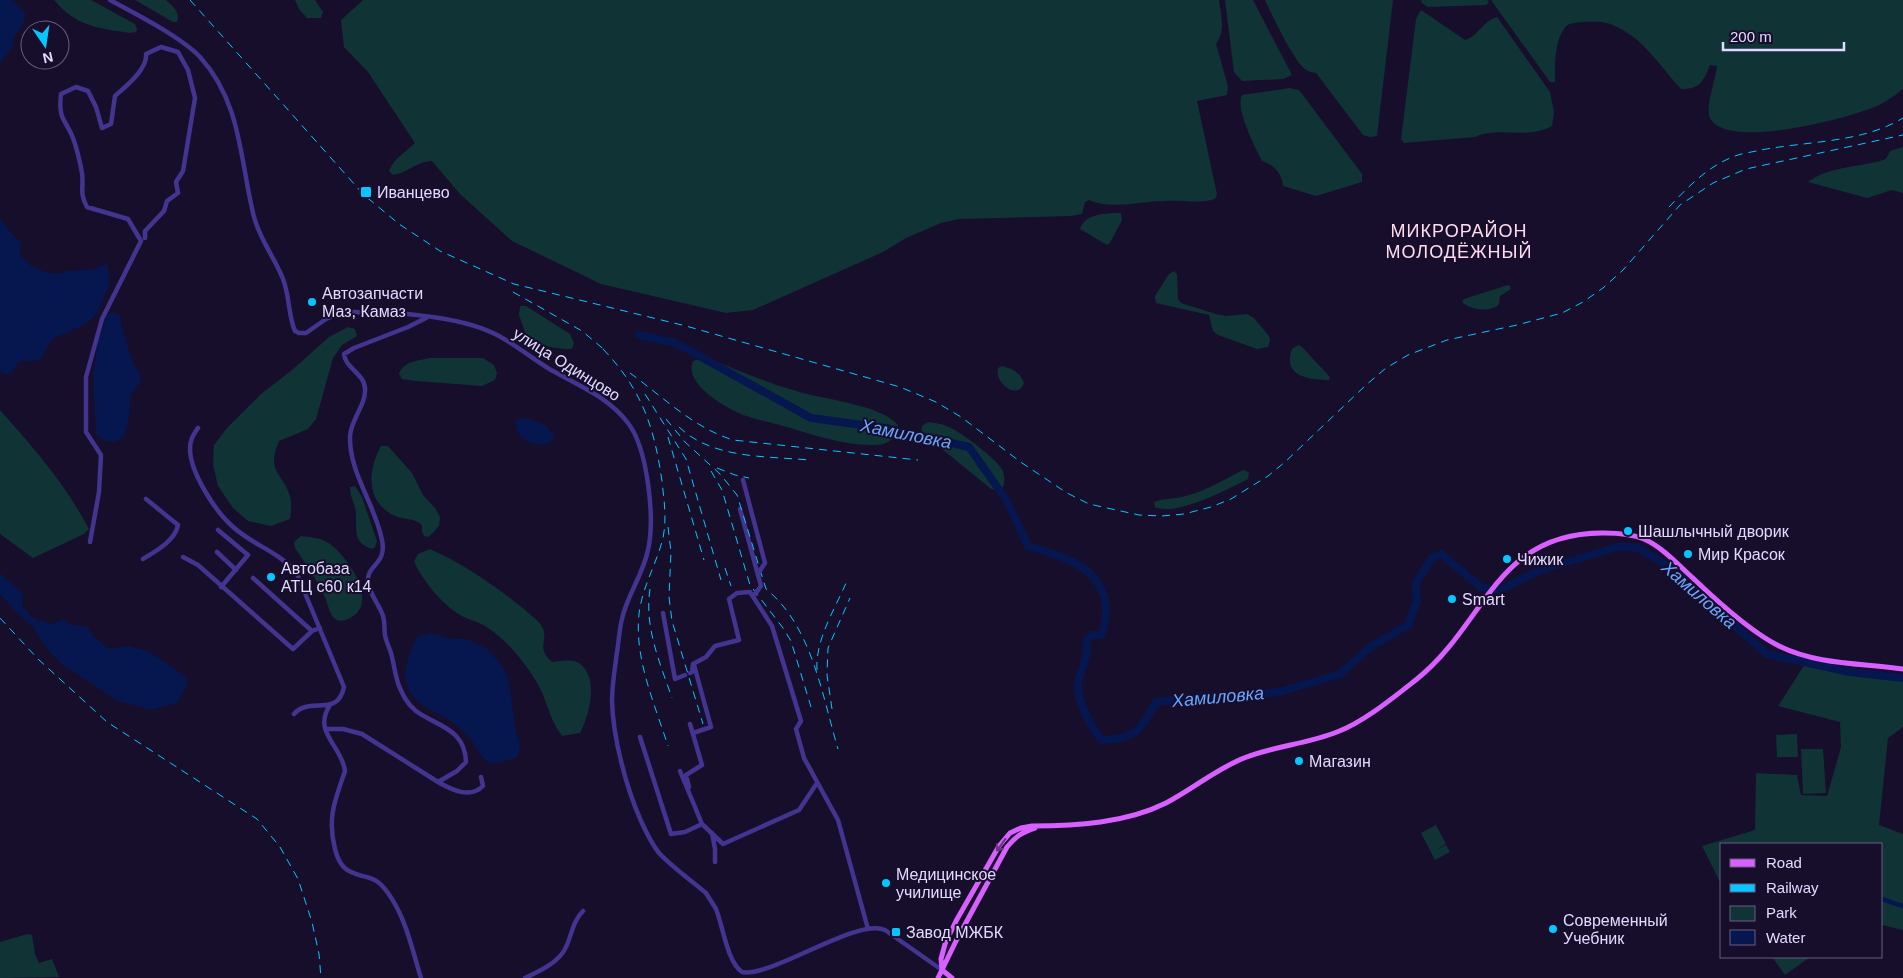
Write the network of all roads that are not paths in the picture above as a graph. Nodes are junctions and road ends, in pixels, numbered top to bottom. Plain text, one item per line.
1 (110, 0) edge
2 (145, 238) dead end
3 (427, 317) junction
4 (198, 428) dead end
5 (743, 480) dead end
6 (146, 499) dead end
7 (740, 509) dead end
8 (218, 530) dead end
9 (90, 542) dead end
10 (217, 552) dead end
11 (183, 558) dead end
12 (143, 559) dead end
13 (236, 570) junction
14 (758, 575) junction
15 (253, 578) dead end
16 (222, 586) junction
17 (755, 594) junction
18 (664, 613) dead end
19 (320, 628) junction
20 (312, 630) junction
21 (693, 664) junction
22 (1903, 669) edge
23 (330, 705) junction
24 (294, 714) dead end
25 (690, 724) dead end
26 (325, 729) junction
27 (692, 733) junction
28 (640, 737) dead end
29 (680, 771) dead end
30 (481, 778) dead end
31 (438, 782) junction
32 (817, 783) junction
33 (691, 798) junction
34 (702, 824) junction
35 (1042, 826) junction
36 (712, 833) junction
37 (715, 862) dead end
38 (583, 911) dead end
39 (868, 929) junction
40 (942, 970) junction
41 (745, 976) edge
42 (421, 978) edge
43 (525, 978) edge
44 (938, 978) edge
45 (952, 978) edge

1 - 3 street, улица Одинцово
2 - 9 street
3 - 31 street
3 - 41 street, улица Одинцово
4 - 19 street
5 - 14 street, bridge
6 - 12 street
7 - 14 street
8 - 13 street
10 - 13 street
11 - 16 street
13 - 16 street
14 - 17 street
15 - 20 street
16 - 20 street
17 - 21 street
17 - 32 street
18 - 21 street
19 - 20 street
19 - 23 street
21 - 27 street
22 - 35 main road
23 - 24 street
23 - 26 street
25 - 27 street
26 - 31 street
26 - 42 street
27 - 33 street
28 - 34 street
29 - 33 street
30 - 31 street
32 - 36 street
32 - 39 street
33 - 34 street
34 - 36 street
35 - 40 main road
35 -> 40 main road
36 - 37 street
38 - 43 street
39 - 40 street
39 - 41 street
40 - 44 main road
40 - 45 main road

